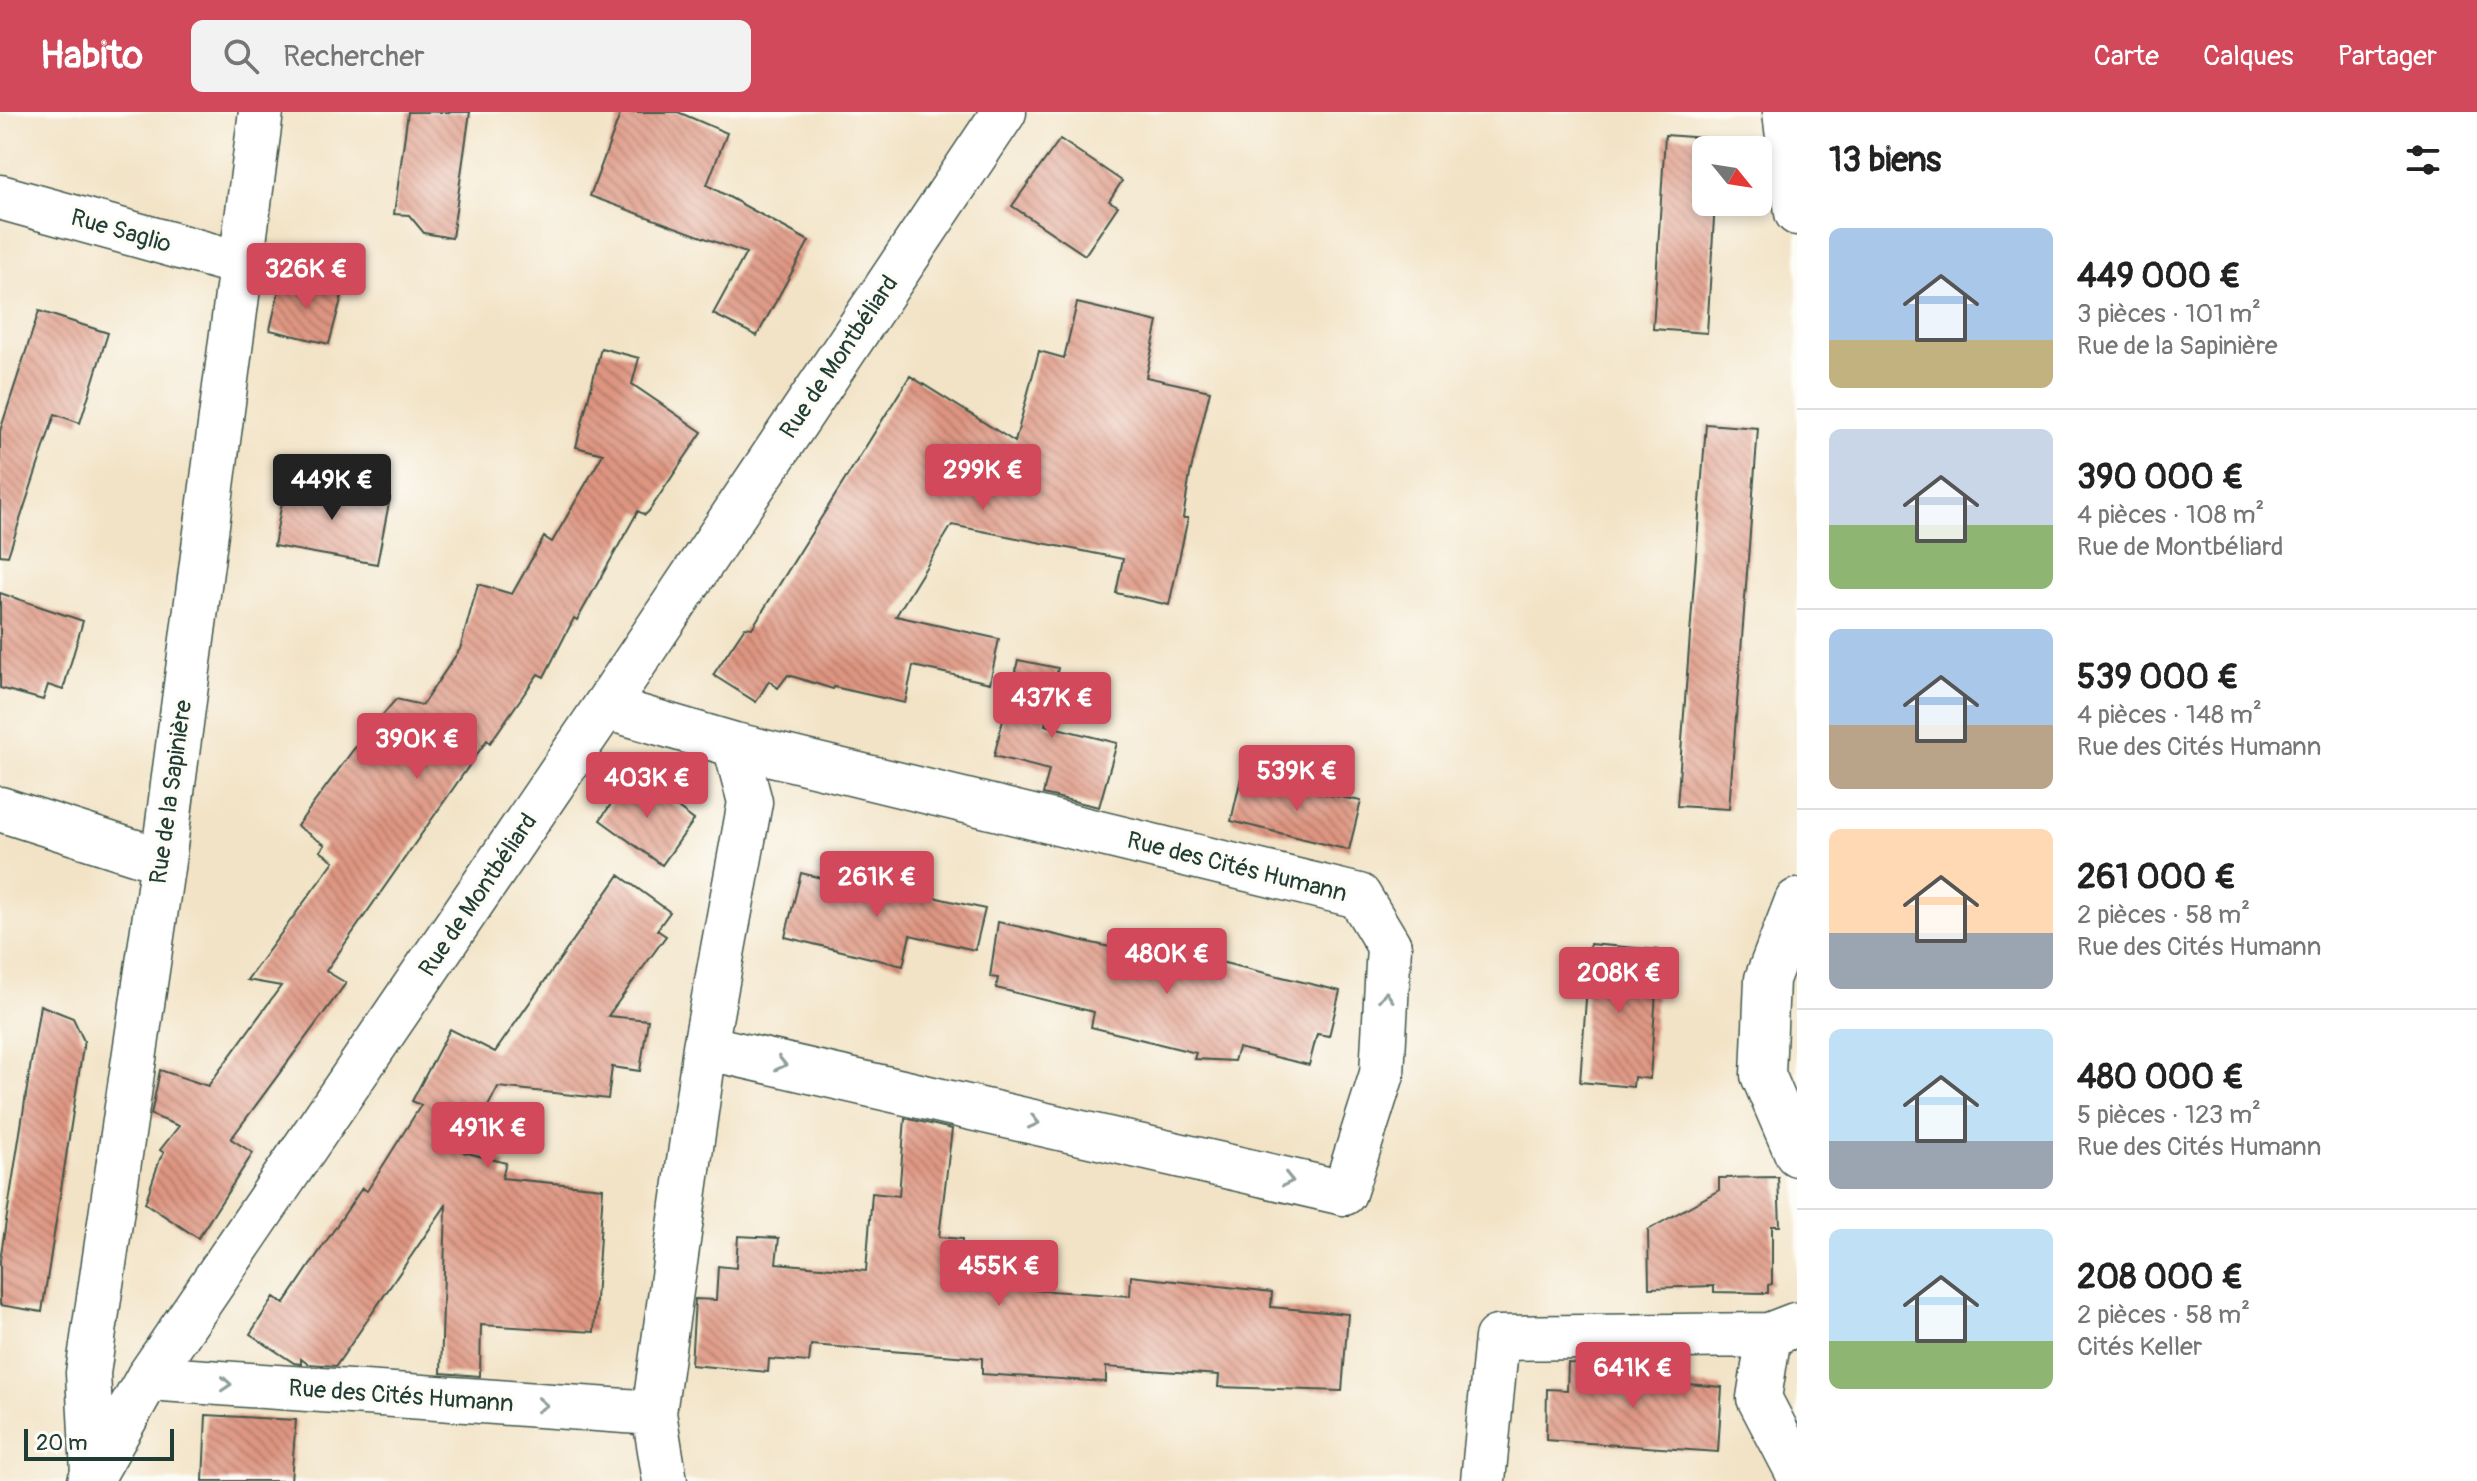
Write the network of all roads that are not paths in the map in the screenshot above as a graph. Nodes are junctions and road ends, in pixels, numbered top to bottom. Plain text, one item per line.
1 (261, 112) edge
2 (1004, 112) edge
3 (1785, 112) edge
4 (0, 197) edge
5 (1797, 213) edge
6 (242, 264) junction
7 (605, 707) junction
8 (735, 745) junction
9 (0, 809) edge
10 (163, 861) junction
11 (1797, 901) edge
12 (705, 1047) junction
13 (1797, 1154) edge
14 (1783, 1330) edge
15 (148, 1378) junction
16 (654, 1413) junction
17 (1797, 1471) edge
18 (91, 1477) edge
19 (665, 1481) edge
20 (1483, 1481) edge

1 - 6 street, Rue de la Sapinière
2 - 7 street, Rue de Montbéliard
3 - 5 street
4 - 6 street, Rue Saglio
6 - 10 street, Rue de la Sapinière
7 - 8 street, Rue des Cités Humann
7 - 15 street, Rue de Montbéliard
8 - 12 street
12 -> 8 street, Rue des Cités Humann
9 - 10 street
10 - 18 street, Rue de la Sapinière
11 - 13 street
12 - 16 street
14 - 17 street
14 - 20 street
15 -> 16 street, Rue des Cités Humann
15 - 18 street, Rue de Montbéliard
16 - 19 street

